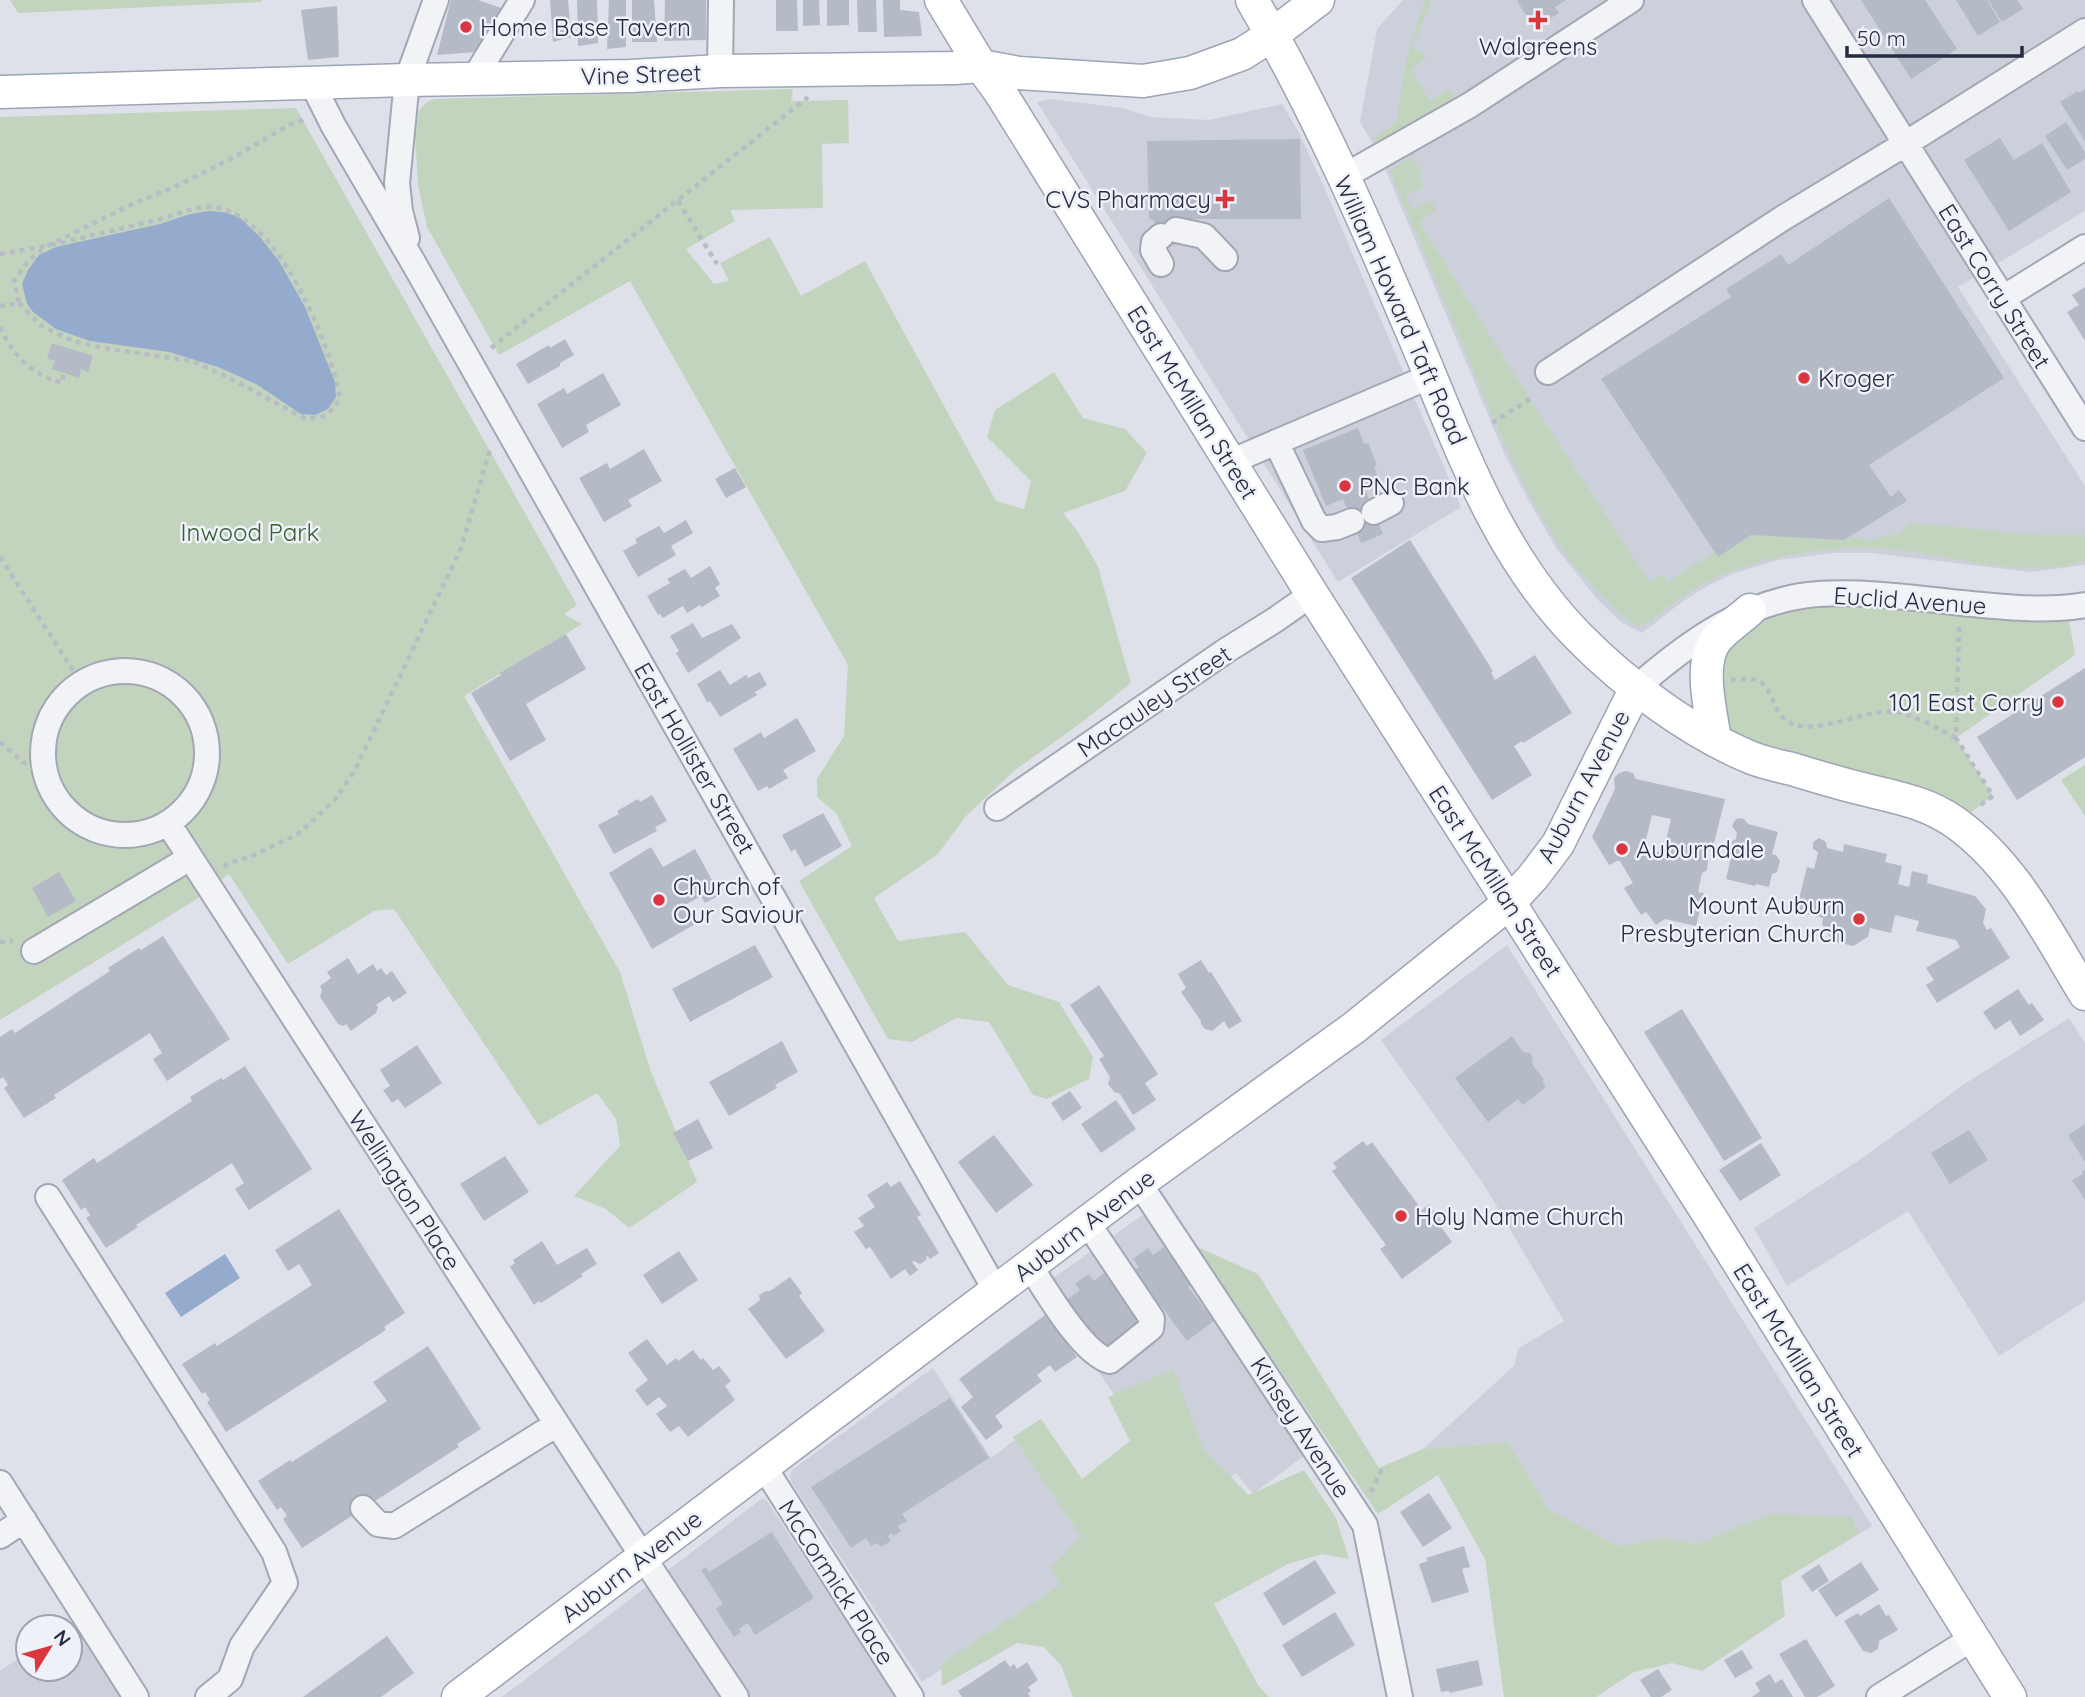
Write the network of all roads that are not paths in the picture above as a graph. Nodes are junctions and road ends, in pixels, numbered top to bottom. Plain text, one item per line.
1 (436, 0) edge
2 (522, 0) edge
3 (721, 0) edge
4 (941, 0) edge
5 (1252, 0) edge
6 (1318, 0) edge
7 (1631, 0) edge
8 (1815, 0) edge
9 (2085, 31) edge
10 (1272, 34) junction
11 (981, 66) junction
12 (720, 71) junction
13 (473, 79) junction
14 (407, 80) junction
15 (312, 83) junction
16 (0, 92) edge
17 (1905, 144) junction
18 (1343, 177) junction
19 (2085, 247) edge
20 (1226, 258) dead end
21 (414, 262) junction
22 (1161, 264) dead end
23 (2003, 298) junction
24 (1548, 372) dead end
25 (1431, 376) junction
26 (2085, 428) edge
27 (1276, 442) junction
28 (1230, 462) junction
29 (1372, 512) dead end
30 (1312, 594) junction
31 (2085, 606) edge
32 (1750, 610) junction
33 (1636, 688) junction
34 (1715, 740) junction
35 (997, 808) dead end
36 (168, 823) junction
37 (190, 858) junction
38 (1509, 903) junction
39 (34, 951) dead end
40 (2085, 995) edge
41 (1139, 1182) junction
42 (48, 1197) dead end
43 (1087, 1222) junction
44 (1030, 1266) junction
45 (996, 1291) junction
46 (557, 1424) junction
47 (764, 1467) junction
48 (0, 1483) edge
49 (363, 1508) dead end
50 (24, 1520) junction
51 (0, 1536) edge
52 (643, 1557) junction
53 (1973, 1638) junction
54 (136, 1697) edge
55 (208, 1697) edge
56 (458, 1697) edge
57 (736, 1697) edge
58 (911, 1697) edge
59 (1400, 1697) edge
60 (1879, 1697) edge
61 (2010, 1697) edge

1 - 14 street, East Hollister Street
2 - 13 street
3 - 12 street
4 - 11 main road, East McMillan Street
5 - 10 main road, William Howard Taft Road
6 - 10 main road, Vine Street
7 - 18 street
8 - 17 street, East Corry Street
9 - 17 street
10 - 11 main road, Vine Street
10 - 18 main road, William Howard Taft Road
11 - 12 main road, Vine Street
11 - 28 main road, East McMillan Street
12 - 13 main road, Vine Street
13 - 14 main road, Vine Street
14 - 15 main road, Vine Street
14 - 21 street, East Hollister Street
15 - 16 main road, Vine Street
15 - 21 street, East Hollister Street
17 - 23 street, East Corry Street
17 - 24 street
18 - 25 main road, William Howard Taft Road
19 - 23 street
20 - 22 street
21 - 45 street, East Hollister Street
23 - 26 street, East Corry Street
25 - 27 street
25 - 33 main road, William Howard Taft Road
27 - 28 street
27 - 29 street
28 - 30 main road, East McMillan Street
30 - 35 street, Macauley Street
30 - 38 main road, East McMillan Street
31 - 32 street, Euclid Avenue
32 - 33 street, Euclid Avenue
32 - 34 main road
33 - 34 main road, William Howard Taft Road
33 - 38 main road, Auburn Avenue
34 - 40 main road, William Howard Taft Road
36 - 36 street
36 - 37 street, Wellington Place
37 - 39 street
37 - 46 street, Wellington Place
38 - 41 main road, Auburn Avenue
38 - 53 main road, East McMillan Street
41 - 43 main road, Auburn Avenue
41 - 59 street, Kinsey Avenue
42 - 55 street
43 - 44 main road, Auburn Avenue
43 - 44 street
44 - 45 main road, Auburn Avenue
45 - 47 main road, Auburn Avenue
46 - 49 street
46 - 52 street, Wellington Place
47 - 52 main road, Auburn Avenue
47 - 58 street, McCormick Place
48 - 50 street
50 - 51 street
50 - 54 street
52 - 56 main road, Auburn Avenue
52 - 57 street, Wellington Place
53 - 60 street
53 - 61 main road, East McMillan Street

